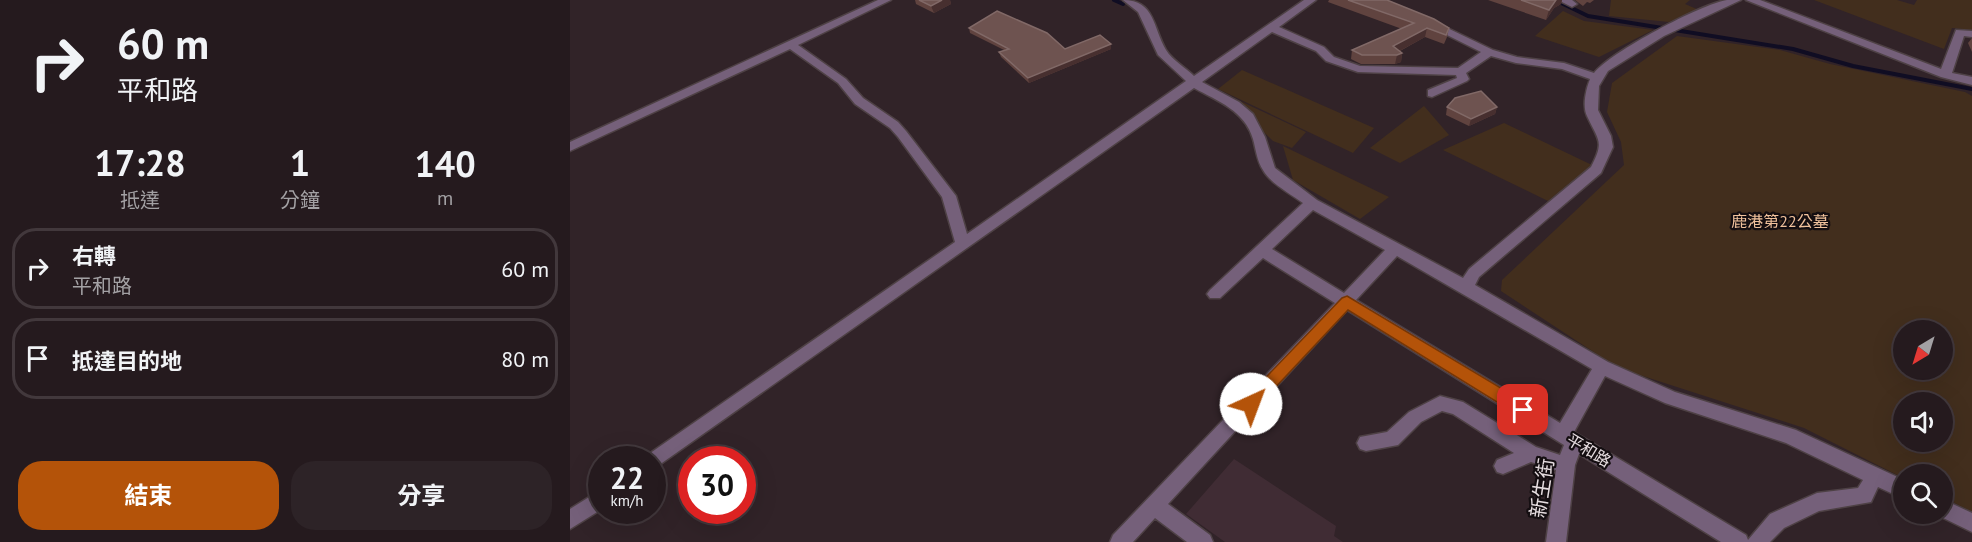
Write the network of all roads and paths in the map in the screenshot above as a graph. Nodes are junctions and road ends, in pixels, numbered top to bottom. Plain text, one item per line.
1 (886, 0) edge
2 (1128, 0) edge
3 (1311, 0) edge
4 (1736, 0) edge
5 (1751, 0) edge
6 (1770, 3) edge
7 (1439, 27) edge
8 (1271, 28) junction
9 (1972, 34) edge
10 (791, 45) junction
11 (1489, 52) junction
12 (1460, 72) junction
13 (1945, 75) junction
14 (1596, 77) junction
15 (1972, 81) edge
16 (1195, 82) junction
17 (1432, 93) dead end
18 (570, 147) edge
19 (1312, 203) junction
20 (962, 243) junction
21 (1262, 250) junction
22 (1394, 250) junction
23 (1466, 287) junction
24 (1215, 294) dead end
25 (1347, 302) junction
26 (1602, 367) junction
27 (1568, 438) junction
28 (1366, 443) dead end
29 (666, 452) edge
30 (1531, 454) junction
31 (1566, 465) junction
32 (1503, 466) dead end
33 (1874, 476) junction
34 (1893, 485) edge
35 (1155, 506) junction
36 (588, 508) edge
37 (1953, 514) edge
38 (570, 520) edge
39 (1972, 523) edge
40 (1727, 539) edge
41 (1120, 542) edge
42 (1203, 542) edge
43 (1557, 542) edge
44 (1757, 542) edge

1 - 10 street
2 - 16 street
3 - 8 street
4 - 14 street
5 - 6 street
6 - 13 street
7 - 11 street
8 - 12 street
8 - 16 street
9 - 13 street
10 - 18 street
10 - 20 street
11 - 12 street
11 - 14 street
12 - 17 street
13 - 15 street
14 - 23 street
16 - 19 street
16 - 20 street
19 - 21 street
19 - 22 street
20 - 29 street
21 - 24 street
21 - 25 street, 平和路
22 - 23 street
22 - 25 street
23 - 26 street
25 - 27 street, 平和路
25 - 35 street
26 - 27 street, 新生街
26 - 33 street
27 - 31 street, 新生街
27 - 40 street, 平和路
28 - 30 street
30 - 31 street
30 - 32 street
31 - 43 street, 新生街
33 - 34 street
33 - 44 street
35 - 41 street
35 - 42 street
36 - 38 street
37 - 39 street

